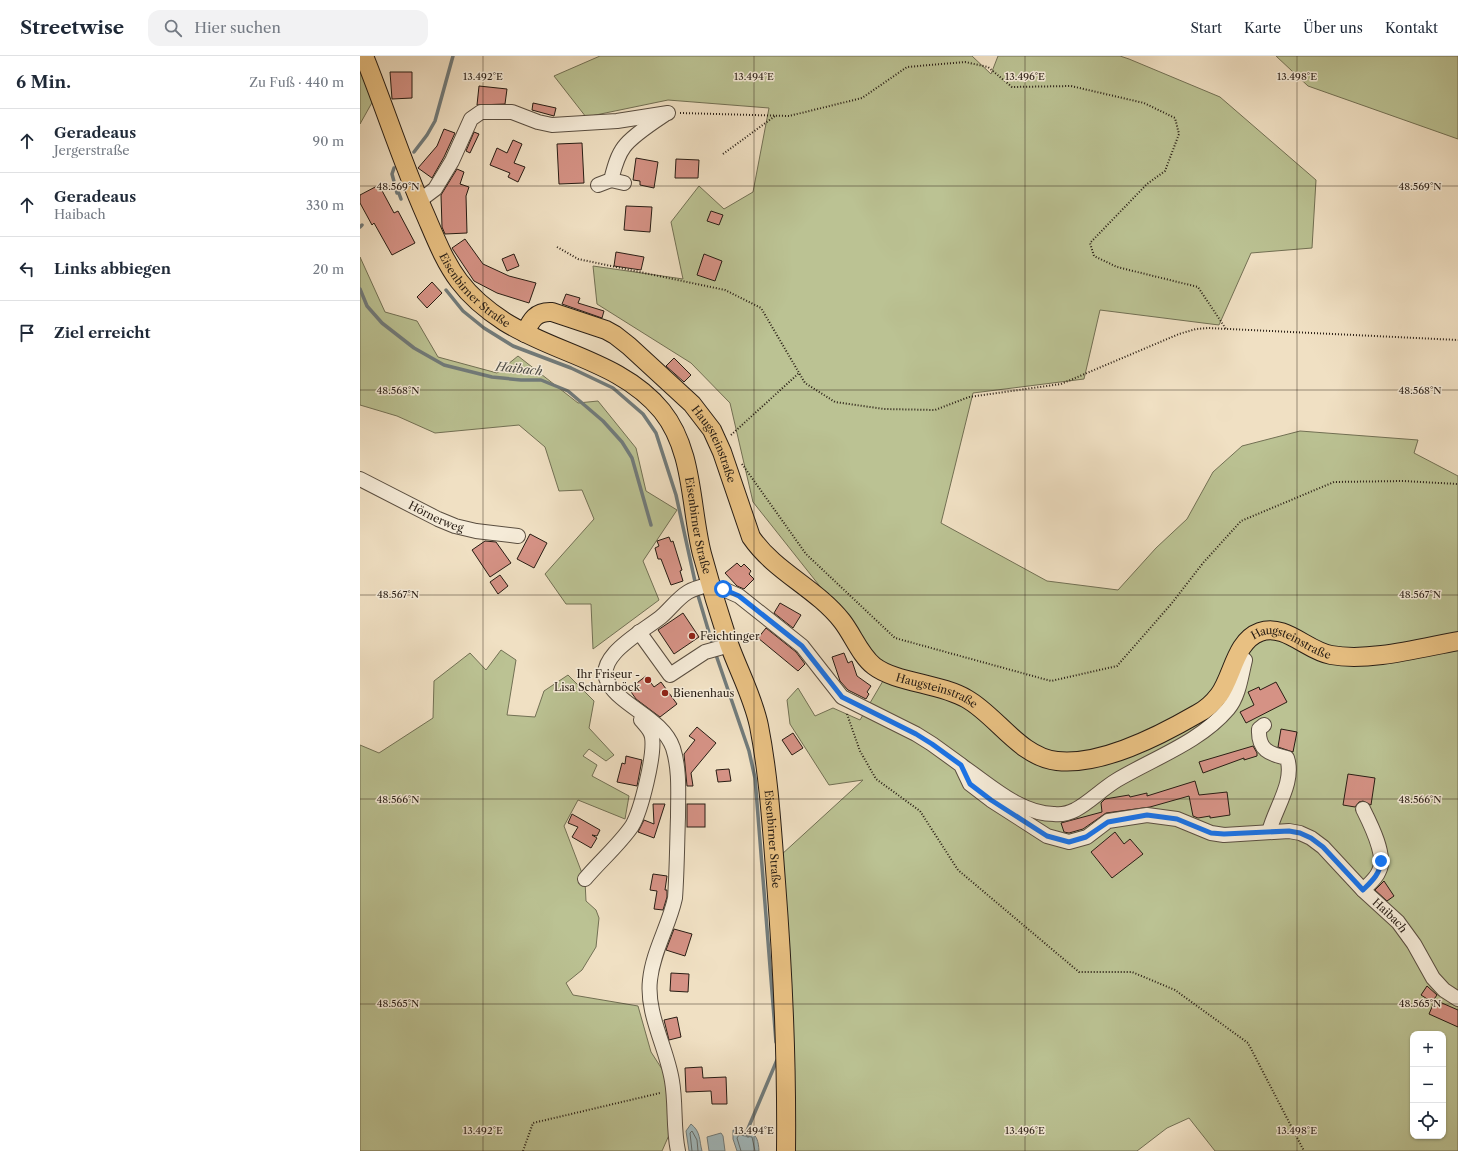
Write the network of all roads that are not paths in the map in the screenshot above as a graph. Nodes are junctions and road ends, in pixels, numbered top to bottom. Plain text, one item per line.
1 (364, 56) edge
2 (598, 185) dead end
3 (419, 201) junction
4 (525, 334) junction
5 (360, 479) edge
6 (518, 536) dead end
7 (704, 588) junction
8 (639, 632) junction
9 (1458, 642) edge
10 (717, 648) junction
11 (1237, 657) junction
12 (625, 700) junction
13 (1264, 725) dead end
14 (961, 765) junction
15 (1364, 809) dead end
16 (1269, 832) junction
17 (585, 879) dead end
18 (1363, 890) junction
19 (1458, 999) edge
20 (678, 1151) edge
21 (786, 1151) edge

1 - 3 main road, Eisenbirner Straße
2 - 3 street
3 - 4 main road, Eisenbirner Straße
4 - 7 main road, Eisenbirner Straße
4 - 11 main road, Haugsteinstraße
5 - 6 street, Hörnerweg
7 - 8 street
7 - 10 main road, Eisenbirner Straße
7 - 14 street
8 - 10 street
8 - 12 street
9 - 11 main road, Haugsteinstraße
10 - 21 main road, Eisenbirner Straße
11 - 14 street
12 - 17 street
12 - 20 street
13 - 16 street
14 - 16 street, Haibach
15 - 18 street
16 - 18 street, Haibach
18 - 19 street, Haibach

